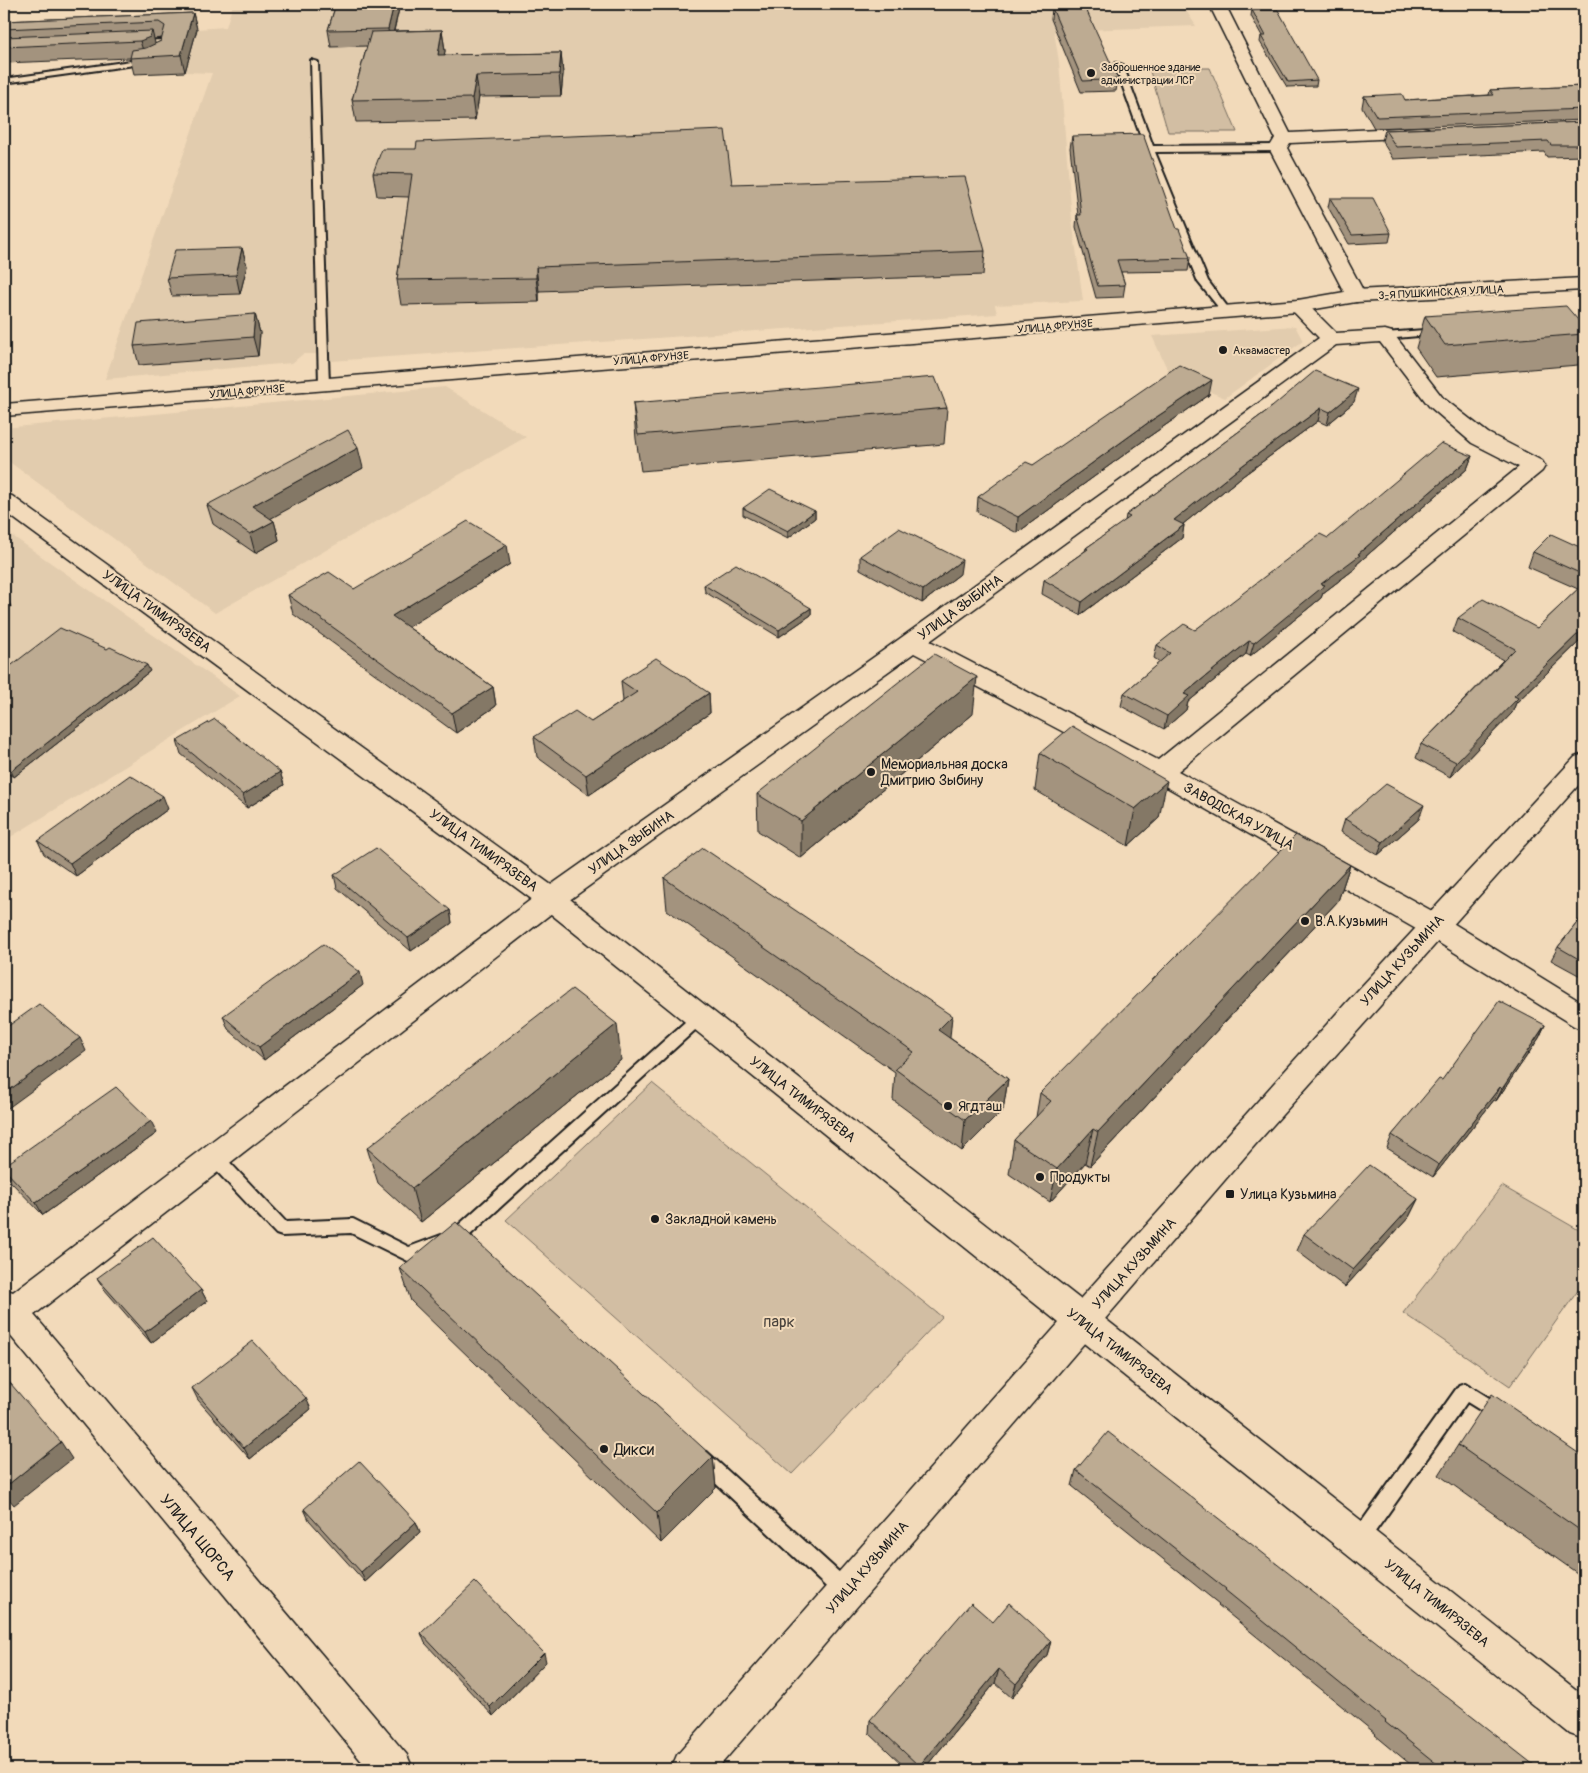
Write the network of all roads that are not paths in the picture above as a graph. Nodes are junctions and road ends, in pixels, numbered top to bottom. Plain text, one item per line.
1 (1217, 4) edge
2 (133, 43) edge
3 (314, 62) dead end
4 (1119, 66) dead end
5 (4, 80) edge
6 (1439, 132) edge
7 (1281, 143) junction
8 (1149, 149) junction
9 (1584, 284) edge
10 (1356, 296) junction
11 (1298, 306) junction
12 (1226, 311) junction
13 (1450, 331) edge
14 (1385, 336) junction
15 (1331, 339) junction
16 (324, 384) junction
17 (4, 410) edge
18 (4, 502) edge
19 (912, 642) junction
20 (1584, 763) edge
21 (1160, 772) junction
22 (551, 899) junction
23 (1433, 925) junction
24 (700, 1017) junction
25 (1584, 1018) edge
26 (214, 1158) junction
27 (459, 1235) junction
28 (481, 1255) edge
29 (7, 1308) edge
30 (1082, 1321) junction
31 (1513, 1424) edge
32 (693, 1450) edge
33 (1358, 1540) junction
34 (846, 1591) junction
35 (1584, 1720) edge
36 (393, 1769) edge
37 (691, 1769) edge

1 - 7 street
2 - 5 lane
3 - 16 lane
4 - 8 lane
6 - 7 street
7 - 8 lane
7 - 10 street
8 - 12 lane
9 - 10 street, 3-Я ПУШКИНСКАЯ УЛИЦА
10 - 11 street, 3-Я ПУШКИНСКАЯ УЛИЦА
11 - 12 street, УЛИЦА ФРУНЗЕ
11 - 15 street
12 - 16 street, УЛИЦА ФРУНЗЕ
13 - 14 lane
14 - 15 street
14 - 21 street
15 - 19 street, УЛИЦА ЗЫБИНА
16 - 17 street, УЛИЦА ФРУНЗЕ
18 - 22 street, УЛИЦА ТИМИРЯЗЕВА
19 - 21 street, ЗАВОДСКАЯ УЛИЦА
19 - 22 street, УЛИЦА ЗЫБИНА
20 - 23 street, УЛИЦА КУЗЬМИНА
21 - 23 street, ЗАВОДСКАЯ УЛИЦА
22 - 24 street, УЛИЦА ТИМИРЯЗЕВА
22 - 26 street, УЛИЦА ЗЫБИНА
23 - 25 street, ЗАВОДСКАЯ УЛИЦА
23 - 30 street, УЛИЦА КУЗЬМИНА
24 - 27 lane
24 - 30 street, УЛИЦА ТИМИРЯЗЕВА
26 - 27 lane
26 - 29 street, УЛИЦА ЗЫБИНА
27 - 28 lane
29 - 36 street, УЛИЦА ЩОРСА
30 - 33 street, УЛИЦА ТИМИРЯЗЕВА
30 - 34 street, УЛИЦА КУЗЬМИНА
31 - 33 lane
32 - 34 lane
33 - 35 street, УЛИЦА ТИМИРЯЗЕВА
34 - 37 street, УЛИЦА КУЗЬМИНА

